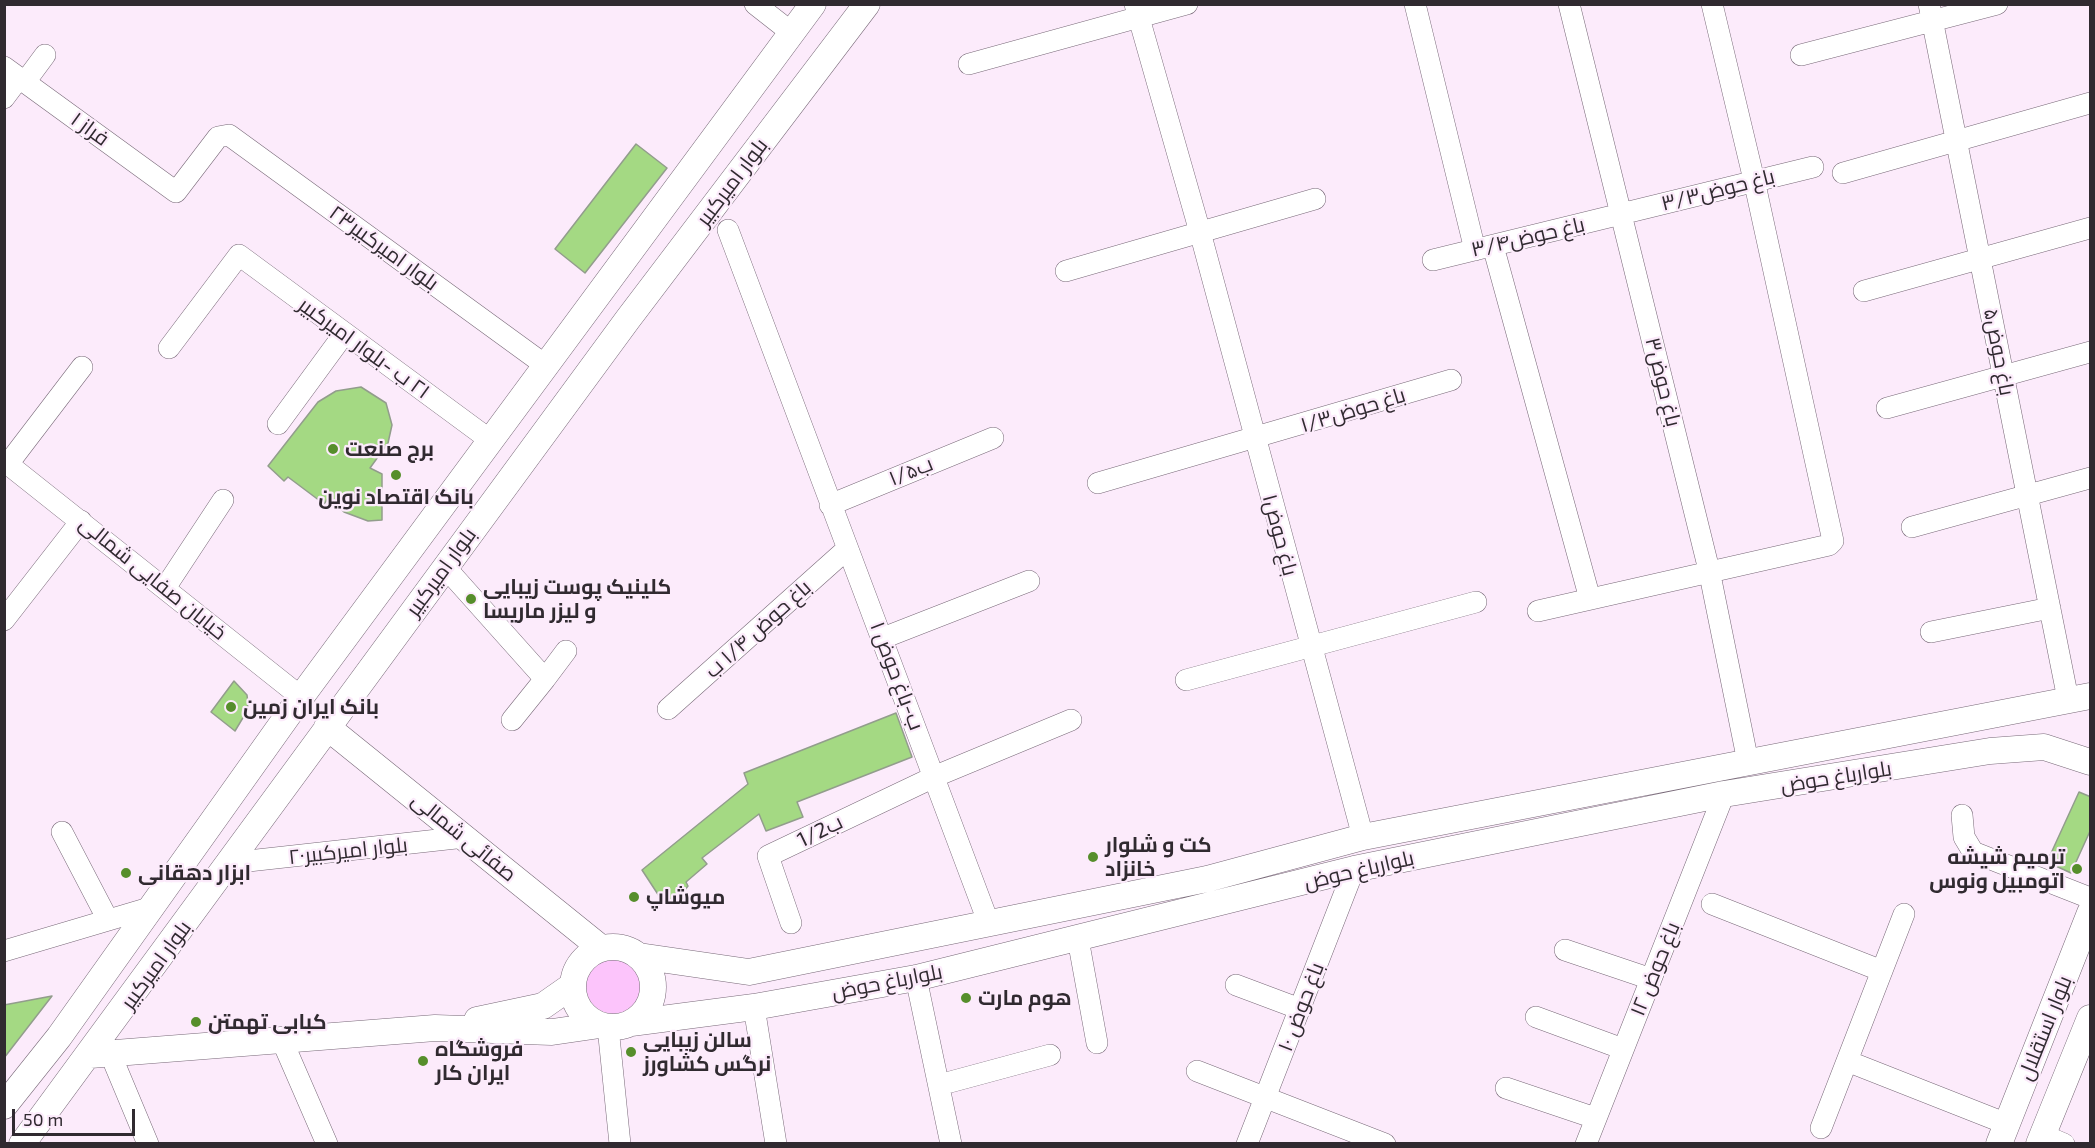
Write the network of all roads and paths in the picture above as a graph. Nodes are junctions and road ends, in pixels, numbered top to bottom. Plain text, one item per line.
1 (755, 4) edge
2 (813, 4) edge
3 (867, 4) edge
4 (1187, 4) edge
5 (1415, 4) edge
6 (1569, 4) edge
7 (1712, 4) edge
8 (1997, 4) edge
9 (1136, 11) edge
10 (1931, 13) edge
11 (792, 33) junction
12 (45, 55) dead end
13 (1801, 56) dead end
14 (969, 64) dead end
15 (16, 76) edge
16 (4, 98) edge
17 (2091, 103) edge
18 (222, 135) joint
19 (1956, 140) junction
20 (1813, 167) dead end
21 (1843, 173) dead end
22 (1754, 180) junction
23 (1315, 199) dead end
24 (1623, 215) junction
25 (2091, 228) edge
26 (728, 230) dead end
27 (1200, 232) junction
28 (1484, 248) junction
29 (1980, 258) junction
30 (1433, 260) dead end
31 (1066, 271) dead end
32 (609, 279) junction
33 (1864, 291) dead end
34 (639, 305) junction
35 (344, 334) junction
36 (169, 348) dead end
37 (2091, 352) edge
38 (545, 365) junction
39 (82, 367) dead end
40 (2004, 377) junction
41 (1451, 380) dead end
42 (1887, 408) dead end
43 (278, 424) dead end
44 (993, 438) dead end
45 (1254, 439) junction
46 (490, 440) junction
47 (6, 462) edge
48 (2091, 478) edge
49 (1098, 483) dead end
50 (2027, 495) junction
51 (223, 500) dead end
52 (830, 505) junction
53 (81, 521) junction
54 (1912, 527) dead end
55 (848, 549) junction
56 (445, 567) junction
57 (1708, 570) junction
58 (1029, 581) dead end
59 (165, 588) junction
60 (1590, 600) junction
61 (1476, 602) dead end
62 (2050, 608) junction
63 (1538, 611) dead end
64 (4, 620) edge
65 (1931, 632) dead end
66 (883, 638) junction
67 (1311, 646) junction
68 (566, 651) dead end
69 (545, 679) junction
70 (1186, 680) dead end
71 (300, 697) junction
72 (2083, 700) edge
73 (668, 709) dead end
74 (513, 720) dead end
75 (1071, 720) dead end
76 (327, 727) junction
77 (1927, 729) junction
78 (2084, 753) edge
79 (1748, 762) junction
80 (1932, 762) junction
81 (936, 776) junction
82 (1724, 794) junction
83 (1962, 814) dead end
84 (62, 832) dead end
85 (465, 837) junction
86 (1363, 837) junction
87 (230, 863) junction
88 (1354, 869) junction
89 (1221, 875) junction
90 (2091, 898) edge
91 (1229, 902) junction
92 (1712, 904) dead end
93 (149, 908) junction
94 (2091, 913) edge
95 (1904, 914) dead end
96 (108, 920) junction
97 (791, 923) dead end
98 (990, 924) junction
99 (1078, 939) junction
100 (601, 948) junction
101 (1565, 950) dead end
102 (4, 951) edge
103 (639, 956) junction
104 (1882, 971) junction
105 (916, 978) junction
106 (1651, 979) junction
107 (573, 985) junction
108 (1236, 985) dead end
109 (754, 1007) junction
110 (1300, 1009) junction
111 (1536, 1017) dead end
112 (2091, 1018) edge
113 (613, 1025) junction
114 (435, 1028) junction
115 (281, 1038) junction
116 (1097, 1043) dead end
117 (1623, 1049) junction
118 (100, 1054) junction
119 (1050, 1054) dead end
120 (1847, 1061) junction
121 (1197, 1071) dead end
122 (939, 1085) junction
123 (1506, 1088) dead end
124 (9, 1094) edge
125 (1265, 1098) junction
126 (1596, 1119) junction
127 (1821, 1128) dead end
128 (2003, 1134) edge
129 (27, 1141) edge
130 (2049, 1141) edge
131 (148, 1143) edge
132 (327, 1143) edge
133 (620, 1143) edge
134 (776, 1143) edge
135 (951, 1143) edge
136 (1247, 1143) edge
137 (1385, 1143) edge
138 (1586, 1143) edge

1 - 11 street
2 - 11 main road, بلوار امیرکبیر
3 - 34 main road, بلوار امیرکبیر
4 - 9 street
5 - 28 street
6 - 24 street, باغ حوض۳
7 - 22 street
8 - 10 street
9 - 14 street
9 - 27 street, باغ حوض۱
10 - 13 street
10 - 19 street, باغ حوض۵
11 - 32 main road, بلوار امیرکبیر
12 - 15 street
15 - 16 street
15 - 18 street, فراز ۱
17 - 19 street
18 - 38 street, ۲۳بلوار امیرکبیر
19 - 21 street
19 - 29 street, باغ حوض۵
20 - 22 street, باغ حوض۳/۳
22 - 24 street, باغ حوض۳/۳
22 - 57 street
23 - 27 street
24 - 28 street, باغ حوض۳/۴
24 - 57 street, باغ حوض۳
25 - 29 street
26 - 52 street, ۱ ب-باغ حوض
27 - 31 street
27 - 45 street, باغ حوض۱
28 - 30 street, باغ حوض۳/۴
28 - 60 street
29 - 33 street
29 - 40 street, باغ حوض۵
32 - 34 main road
32 - 38 main road, بلوار امیرکبیر
34 - 56 main road, بلوار امیرکبیر
35 - 36 street, ٢١ ب -بلوار امیرکبیر
35 - 43 street
35 - 46 street, ٢١ ب -بلوار امیرکبیر
37 - 40 street
38 - 46 main road, بلوار امیرکبیر
39 - 47 street
40 - 42 street
40 - 50 street, باغ حوض۵
41 - 45 street, باغ حوض۱/۳
44 - 52 street, ب۱/۵
45 - 49 street, باغ حوض۱/۳
45 - 67 street, باغ حوض۱
46 - 71 main road, بلوار امیرکبیر
47 - 53 street, خیابان صفایی شمالی
48 - 50 street
50 - 54 street
50 - 62 street, باغ حوض۵
51 - 59 street
52 - 55 street, ۱ ب-باغ حوض
53 - 59 street, خیابان صفایی شمالی
53 - 64 street
55 - 66 street, ۱ ب-باغ حوض
55 - 73 street, باغ حوض ۱/۴ ب
56 - 69 street
56 - 76 main road, بلوار امیرکبیر
57 - 60 street
57 - 79 street, باغ حوض۳
58 - 66 street
59 - 71 street, خیابان صفایی شمالی
60 - 63 street
61 - 67 street
62 - 65 street
62 - 72 street, باغ حوض۵
66 - 81 street, ۱ ب-باغ حوض
67 - 70 street
67 - 86 street, باغ حوض۱
68 - 69 street
69 - 74 street
71 - 93 main road, بلوار امیرکبیر
72 - 77 main road, بلوارباغ حوض
75 - 81 street
76 - 85 main road, صفائی شمالی
76 - 87 main road, بلوار امیرکبیر
77 - 79 main road, بلوارباغ حوض
77 - 80 main road
78 - 80 main road, بلوارباغ حوض
79 - 86 main road, بلوارباغ حوض
80 - 82 main road, بلوارباغ حوض
81 - 97 street, 1/2ب
81 - 98 street, ۱ ب-باغ حوض
82 - 88 main road, بلوارباغ حوض
82 - 106 street, ۱۲ باغ حوض
83 - 90 street
84 - 96 street
85 - 87 street, بلوار امیرکبیر۲۰
85 - 100 main road, صفائی شمالی
86 - 89 main road, بلوارباغ حوض
87 - 118 main road, بلوار امیرکبیر
88 - 91 main road, بلوارباغ حوض
88 - 110 street, ۱۰ باغ حوض
89 - 91 main road
89 - 98 main road, بلوارباغ حوض
91 - 99 main road, بلوارباغ حوض
92 - 104 street
93 - 96 street
93 - 124 main road, بلوار امیرکبیر
94 - 128 main road, بلوار استقلال
95 - 104 street
96 - 102 street
98 - 103 main road, بلوارباغ حوض
99 - 105 main road, بلوارباغ حوض
99 - 116 street
100 - 103 main road
100 - 107 main road
101 - 106 street
103 - 113 main road
104 - 120 street
105 - 109 main road, بلوارباغ حوض
105 - 122 street
106 - 117 street, ۱۲ باغ حوض
107 - 113 main road
107 - 114 main road, بلوارباغ حوض
108 - 110 street
109 - 113 main road, بلوارباغ حوض
109 - 134 street
110 - 125 street, ۱۰ باغ حوض
111 - 117 street
112 - 130 main road, بلوار استقلال
113 - 114 main road, بلوارباغ حوض
113 - 133 street
114 - 115 main road, بلوارباغ حوض
115 - 118 main road, بلوارباغ حوض
115 - 132 street
117 - 126 street, ۱۲ باغ حوض
118 - 129 main road, بلوار امیرکبیر
118 - 131 street
119 - 122 street
120 - 127 street
120 - 128 street
121 - 125 street
122 - 135 street
123 - 126 street
125 - 136 street, ۱۰ باغ حوض
125 - 137 street
126 - 138 street, ۱۲ باغ حوض

